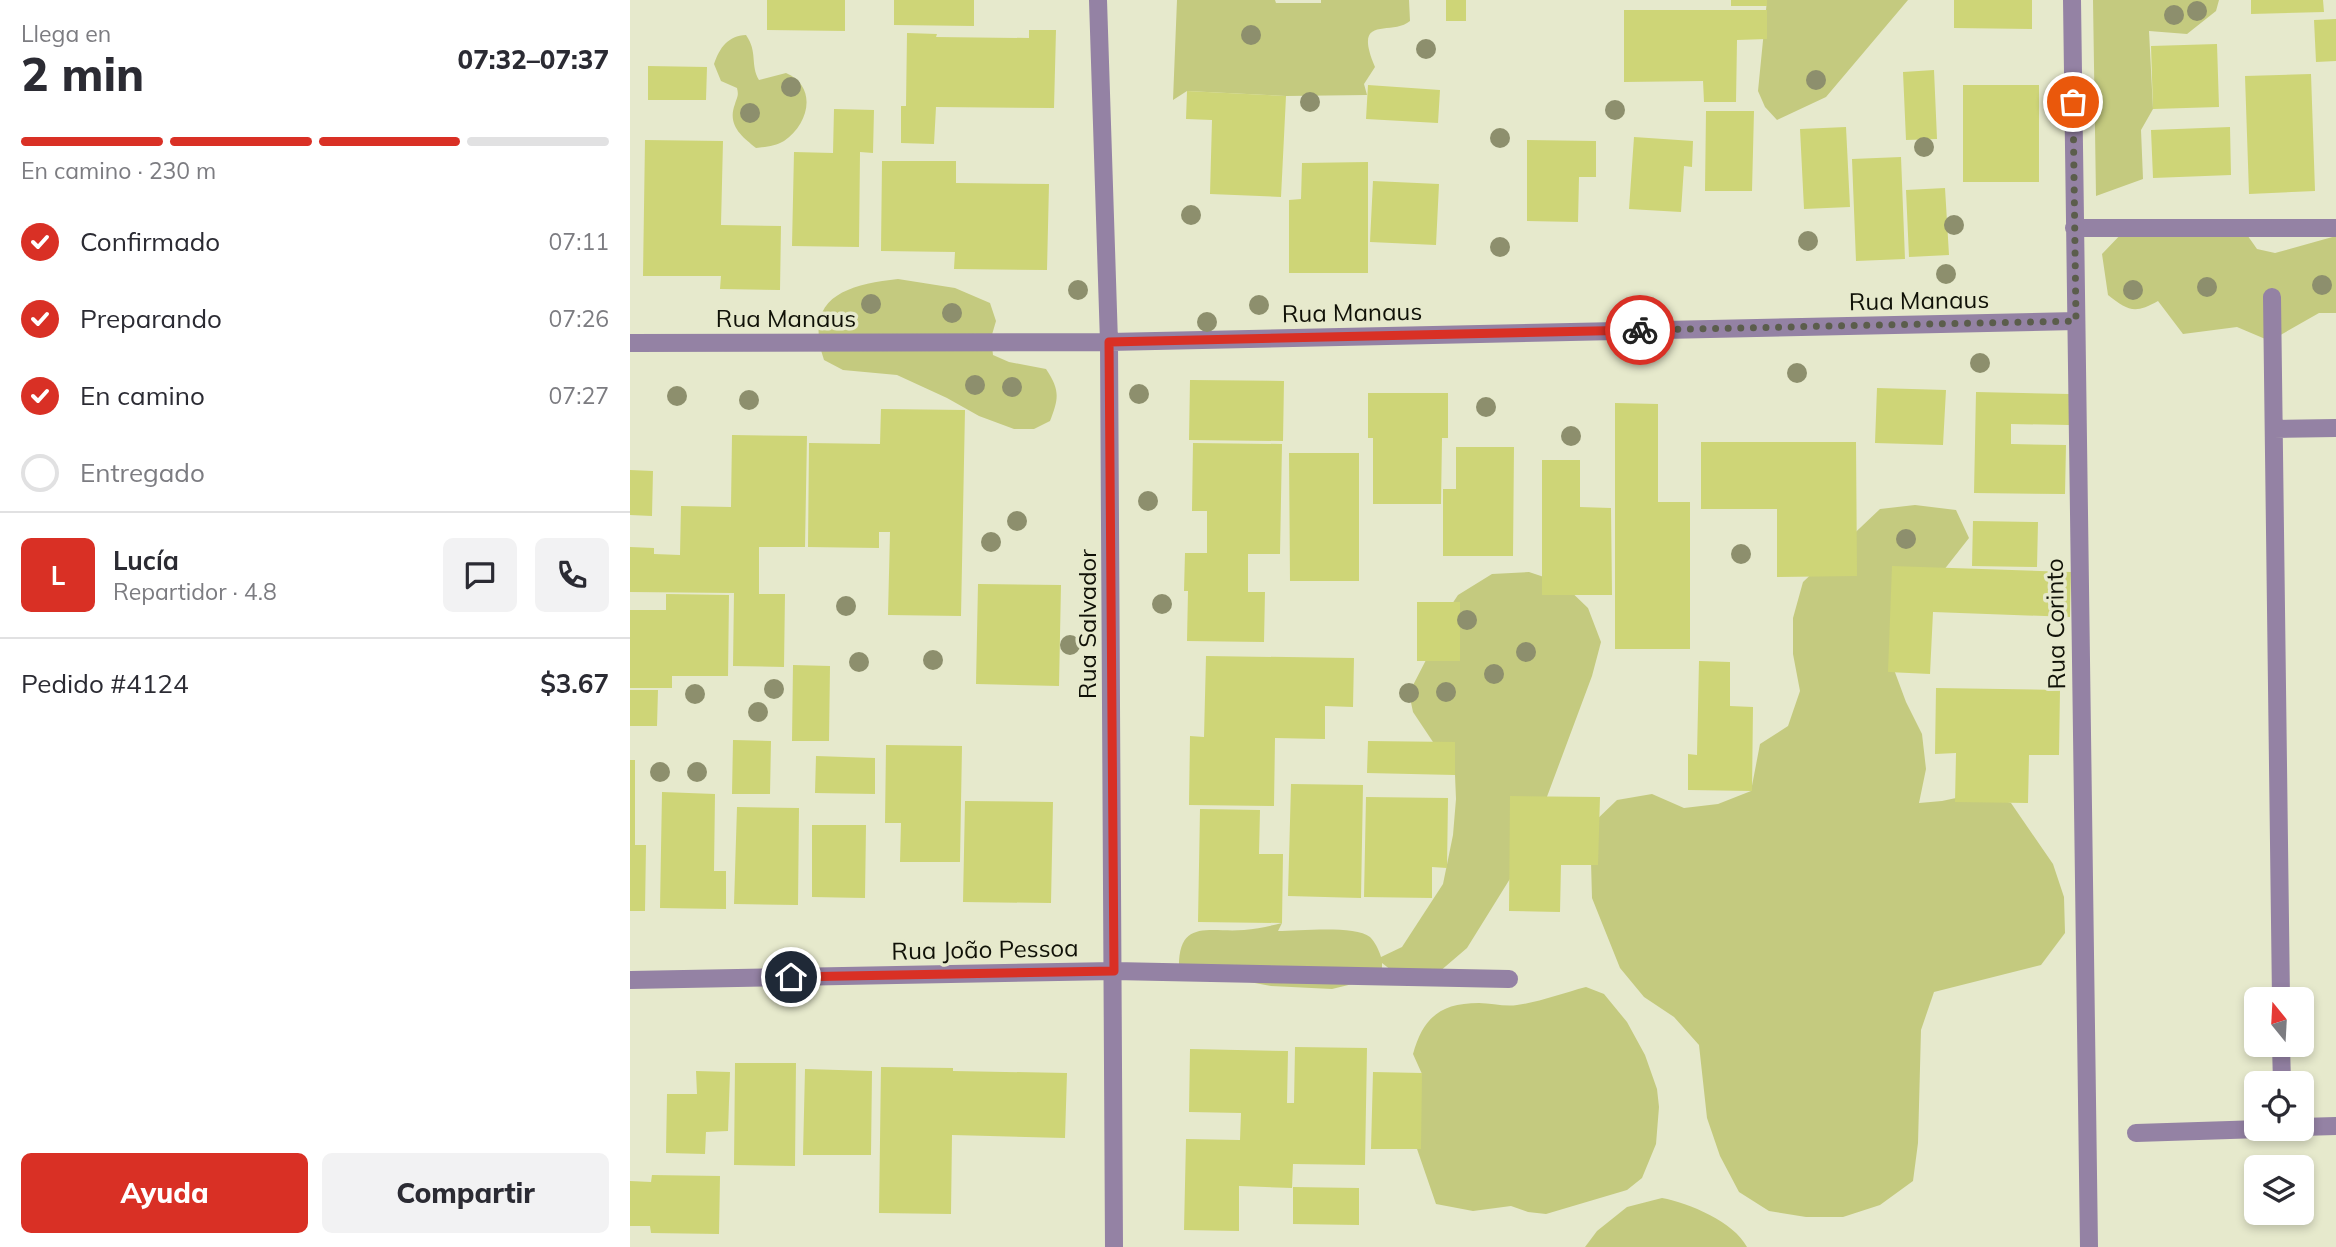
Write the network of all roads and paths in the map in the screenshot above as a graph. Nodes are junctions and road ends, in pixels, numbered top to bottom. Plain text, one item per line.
1 (1098, 0) edge
2 (2072, 0) edge
3 (2074, 228) junction
4 (2336, 228) edge
5 (2272, 297) dead end
6 (2076, 321) junction
7 (1109, 342) junction
8 (630, 343) edge
9 (2336, 428) edge
10 (2274, 429) junction
11 (1114, 971) junction
12 (1509, 978) dead end
13 (630, 980) edge
14 (2281, 987) edge
15 (2336, 1126) edge
16 (2314, 1127) edge
17 (2244, 1130) edge
18 (2136, 1133) dead end
19 (1114, 1247) edge
20 (2088, 1247) edge

1 - 7 street, Rua Salvador
2 - 3 street, Rua Corinto
3 - 4 street
3 - 6 street, Rua Corinto
5 - 10 street
6 - 7 street, Rua Manaus
6 - 20 street, Rua Corinto
7 - 8 street, Rua Manaus
7 - 11 street, Rua Salvador
9 - 10 street
10 - 14 street
11 - 12 street, Rua João Pessoa
11 - 13 street, Rua João Pessoa
11 - 19 street, Rua Salvador
15 - 16 street
17 - 18 street

